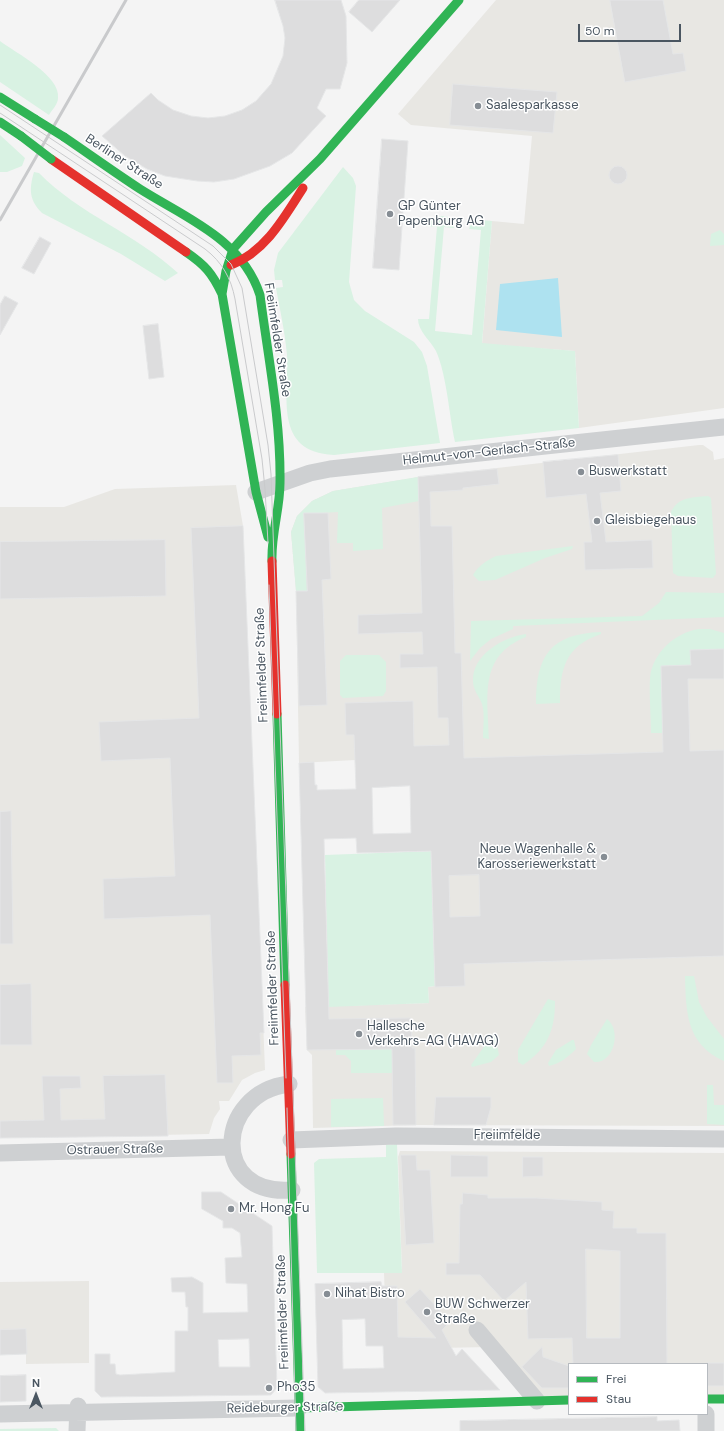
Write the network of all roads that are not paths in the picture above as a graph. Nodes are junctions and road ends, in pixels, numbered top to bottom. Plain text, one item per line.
1 (459, 0) edge
2 (0, 96) edge
3 (0, 122) edge
4 (320, 159) junction
5 (233, 249) junction
6 (244, 260) junction
7 (204, 264) junction
8 (227, 265) junction
9 (222, 294) junction
10 (724, 427) edge
11 (280, 484) junction
12 (256, 492) junction
13 (271, 545) junction
14 (289, 1084) junction
15 (724, 1139) edge
16 (291, 1140) junction
17 (230, 1147) junction
18 (0, 1153) edge
19 (292, 1190) junction
20 (477, 1330) dead end
21 (708, 1399) edge
22 (724, 1399) edge
23 (537, 1400) junction
24 (568, 1400) edge
25 (299, 1408) junction
26 (78, 1409) junction
27 (0, 1414) edge
28 (706, 1415) edge
29 (77, 1431) edge
30 (300, 1431) edge
31 (706, 1431) edge

1 - 4 street
2 - 5 street, Berliner Straße, bridge
3 - 7 street, bridge
4 - 5 street
4 - 6 street
5 - 6 street, Berliner Straße
5 - 8 street
6 - 8 street
6 - 11 street, Freiimfelder Straße
7 - 8 street
7 - 9 street
8 - 9 street
9 - 12 street, Freiimfelder Straße
10 - 11 street, Helmut-von-Gerlach-Straße
11 - 12 street, Helmut-von-Gerlach-Straße
11 - 13 street, Freiimfelder Straße
12 - 13 street, Freiimfelder Straße
13 - 14 street, Freiimfelder Straße
14 - 16 street, Freiimfelder Straße
14 - 17 street
15 - 16 street, Freiimfelde
16 - 19 street, Freiimfelder Straße
17 - 18 street, Ostrauer Straße
17 - 19 street
19 - 25 street, Freiimfelder Straße
20 - 23 street
21 - 22 street
23 - 24 street, Reideburger Straße
23 - 25 street, Reideburger Straße
25 - 26 street, Reideburger Straße
25 - 30 street, Freiimfelder Straße
26 - 27 street, Reideburger Straße
26 - 29 street
28 - 31 street

